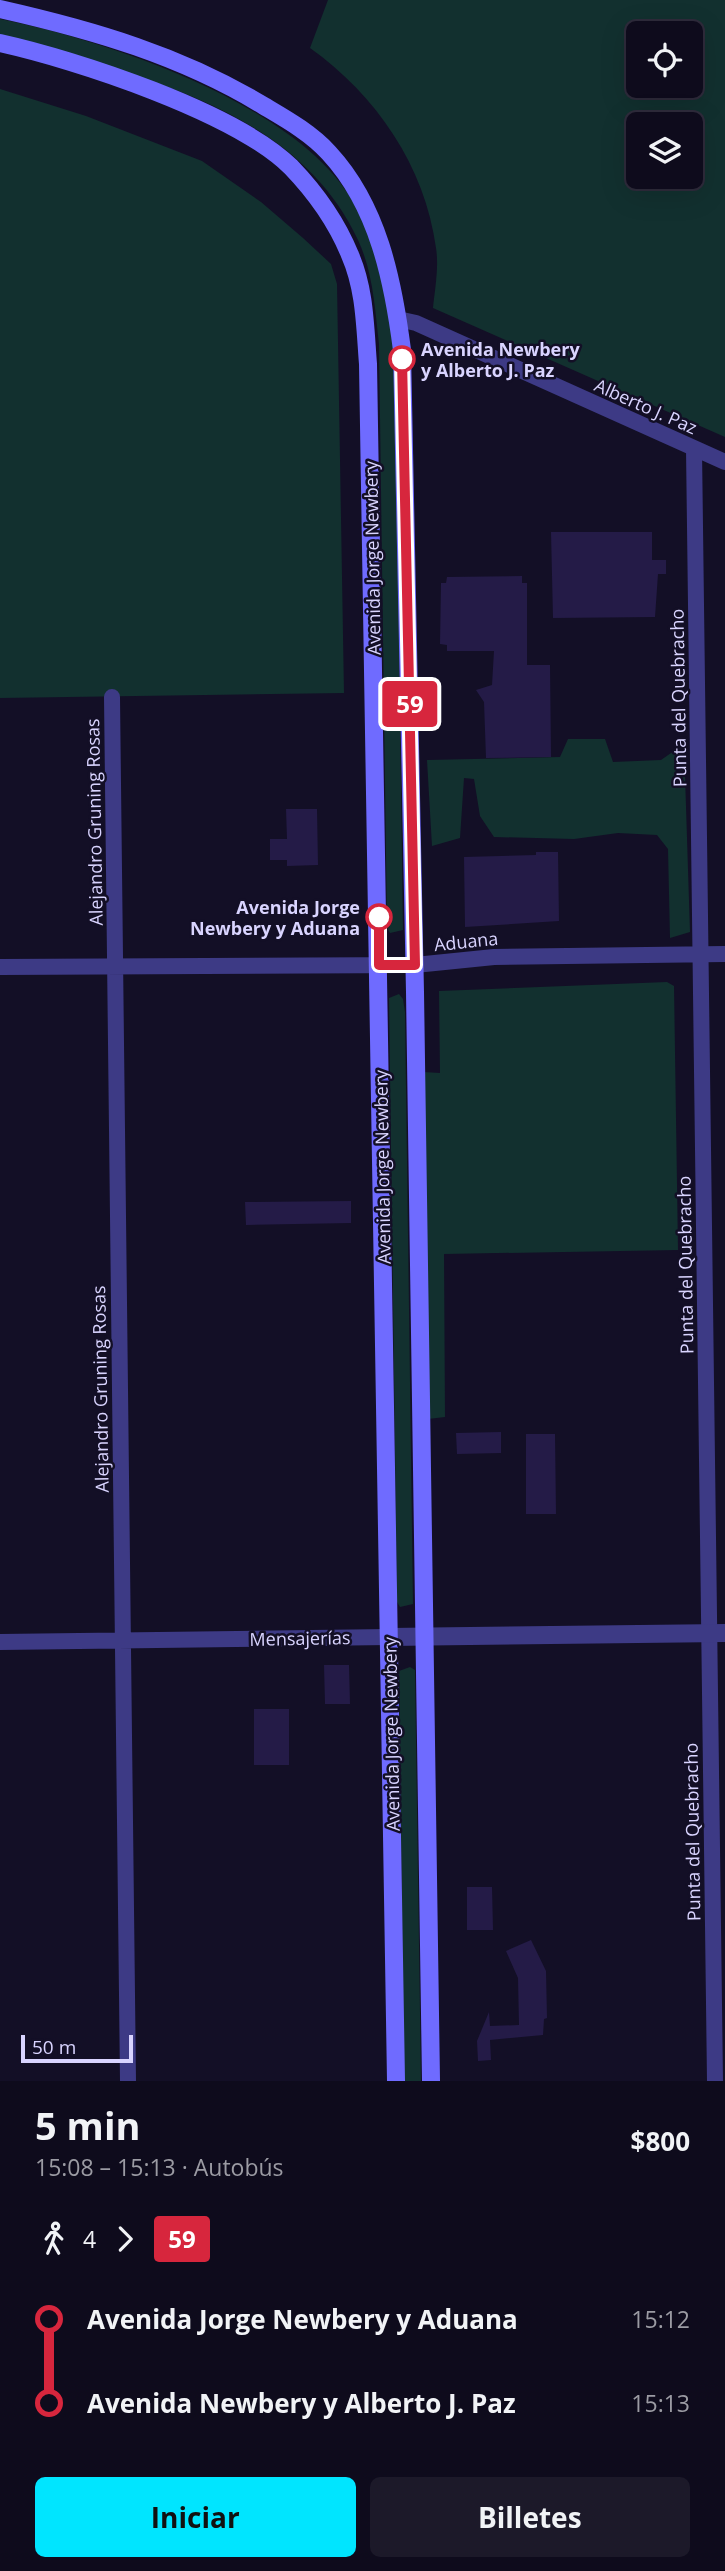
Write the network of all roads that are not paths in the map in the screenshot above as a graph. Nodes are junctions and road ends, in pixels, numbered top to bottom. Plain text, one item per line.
1 (0, 9) edge
2 (0, 43) edge
3 (398, 318) junction
4 (695, 449) junction
5 (725, 462) edge
6 (111, 696) dead end
7 (700, 954) junction
8 (725, 954) edge
9 (115, 965) junction
10 (379, 965) junction
11 (415, 965) junction
12 (0, 967) edge
13 (717, 1633) edge
14 (389, 1637) junction
15 (424, 1637) junction
16 (122, 1641) junction
17 (0, 1642) edge
18 (128, 2081) edge
19 (396, 2081) edge
20 (431, 2081) edge
21 (715, 2081) edge

1 - 3 main road, Avenida Jorge Newbery
2 - 10 main road, Avenida Jorge Newbery
3 - 4 street, Alberto J. Paz
3 - 11 main road, Avenida Jorge Newbery
4 - 5 street, Alberto J. Paz
4 - 7 street, Punta del Quebracho
6 - 9 street, Alejandro Gruning Rosas
7 - 8 street, Aduana
7 - 11 street, Aduana
7 - 13 street, Punta del Quebracho
9 - 10 street, Aduana
9 - 12 street, Aduana
9 - 16 street, Alejandro Gruning Rosas
10 - 11 street, Aduana
10 - 14 main road, Avenida Jorge Newbery
11 - 15 main road, Avenida Jorge Newbery
13 - 15 street, Mensajerías
13 - 21 street, Punta del Quebracho
14 - 15 street, Mensajerías
14 - 16 street, Mensajerías
14 - 19 main road, Avenida Jorge Newbery
15 - 20 main road, Avenida Jorge Newbery
16 - 17 street, Mensajerías
16 - 18 street, Alejandro Gruning Rosas

